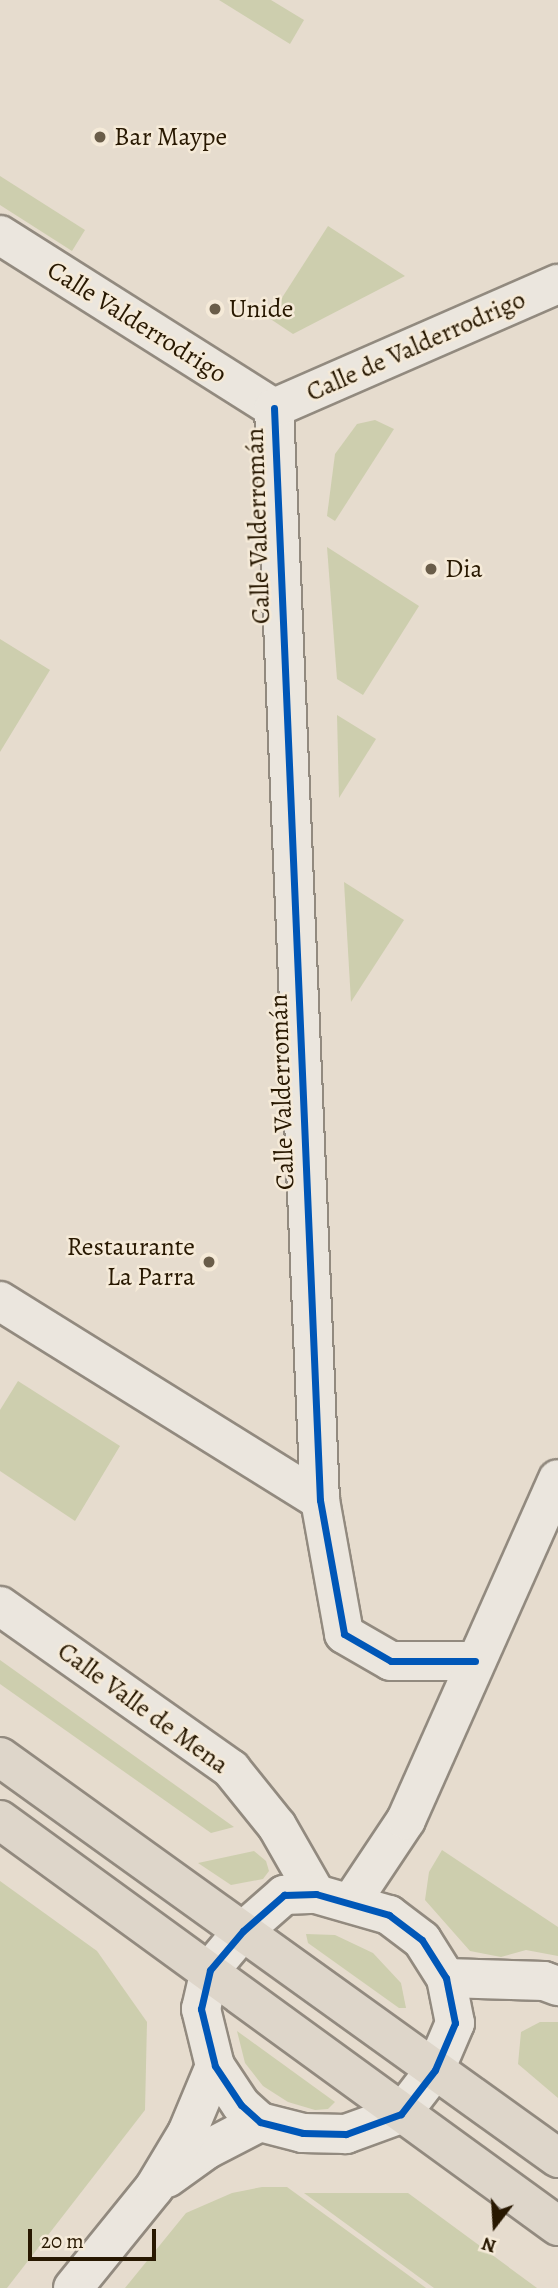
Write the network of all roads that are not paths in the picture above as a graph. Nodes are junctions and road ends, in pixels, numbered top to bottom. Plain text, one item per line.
1 (0, 235) edge
2 (558, 284) edge
3 (274, 408) junction
4 (0, 1301) edge
5 (558, 1479) edge
6 (320, 1500) junction
7 (0, 1606) edge
8 (475, 1661) junction
9 (0, 1756) edge
10 (0, 1820) edge
11 (406, 1820) junction
12 (334, 1898) junction
13 (389, 1914) junction
14 (243, 1931) junction
15 (209, 1970) junction
16 (446, 1978) junction
17 (558, 1986) edge
18 (215, 2066) junction
19 (435, 2070) junction
20 (401, 2114) junction
21 (260, 2122) junction
22 (558, 2158) edge
23 (154, 2188) junction
24 (558, 2226) edge
25 (73, 2288) edge

1 - 3 street, Calle Valderrodrigo
2 - 3 street, Calle de Valderrodrigo
3 - 6 street, Calle Valderromán
4 - 6 street
5 - 8 street
6 - 8 street, Calle Valderromán
7 - 12 street, Calle Valle de Mena
8 - 11 street
9 - 14 main road
10 - 15 main road
11 - 12 street
11 - 13 street
12 - 13 street
12 - 14 street
13 - 16 street
14 - 15 street
14 - 19 main road
15 - 18 street
15 - 20 main road
16 - 17 street
16 - 19 street
18 - 21 street
18 - 23 street
19 - 20 street
19 - 22 main road
20 - 21 street
20 - 24 main road
21 - 23 street
23 - 25 street

